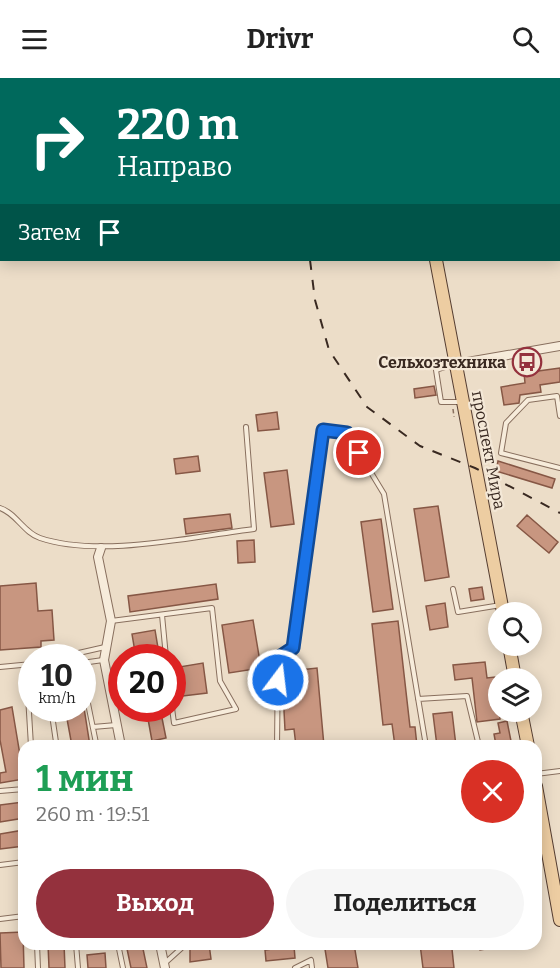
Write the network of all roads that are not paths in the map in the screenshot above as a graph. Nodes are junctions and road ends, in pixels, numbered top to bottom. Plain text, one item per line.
1 (436, 261) edge
2 (560, 346) edge
3 (456, 364) junction
4 (457, 402) junction
5 (560, 416) edge
6 (246, 428) dead end
7 (560, 468) edge
8 (0, 508) edge
9 (101, 548) junction
10 (453, 589) dead end
11 (500, 602) edge
12 (488, 610) edge
13 (162, 615) junction
14 (111, 621) junction
15 (165, 644) edge
16 (105, 647) junction
17 (96, 649) edge
18 (104, 660) junction
19 (96, 661) edge
20 (18, 665) edge
21 (0, 667) edge
22 (418, 699) junction
23 (186, 720) edge
24 (30, 722) edge
25 (53, 722) edge
26 (92, 722) edge
27 (523, 722) edge
28 (117, 724) junction
29 (93, 727) junction
30 (31, 740) edge
31 (56, 740) edge
32 (95, 740) edge
33 (120, 740) edge
34 (277, 740) edge
35 (425, 740) edge
36 (477, 740) edge
37 (527, 740) edge
38 (560, 771) edge
39 (542, 773) edge
40 (18, 790) edge
41 (0, 791) edge
42 (542, 831) edge
43 (18, 863) edge
44 (0, 866) edge
45 (18, 917) edge
46 (0, 919) edge
47 (560, 920) edge
48 (37, 950) edge
49 (76, 950) edge
50 (119, 950) edge
51 (161, 950) edge
52 (180, 950) edge
53 (165, 966) edge
54 (38, 968) edge
55 (78, 968) edge
56 (123, 968) edge
57 (295, 968) edge
58 (312, 968) edge

1 - 3 main road, проспект Мира
2 - 3 street
3 - 4 main road, проспект Мира
3 - 4 lane
4 - 11 main road, проспект Мира
5 - 7 lane
6 - 9 lane
8 - 9 lane
9 - 14 street
10 - 12 lane
13 - 14 lane
13 - 15 lane
13 - 23 lane
14 - 16 street
16 - 17 lane
16 - 18 street
18 - 19 lane
18 - 28 street
20 - 21 lane
22 - 34 lane
22 - 35 lane
22 - 36 lane
24 - 30 lane
25 - 31 lane
26 - 29 lane
27 - 37 main road
28 - 29 lane
28 - 33 street
29 - 32 lane
38 - 39 lane
40 - 41 lane
42 - 47 main road
43 - 44 lane
45 - 46 lane
48 - 54 lane
49 - 55 lane
50 - 56 lane
51 - 53 street
52 - 53 lane
57 - 58 lane

